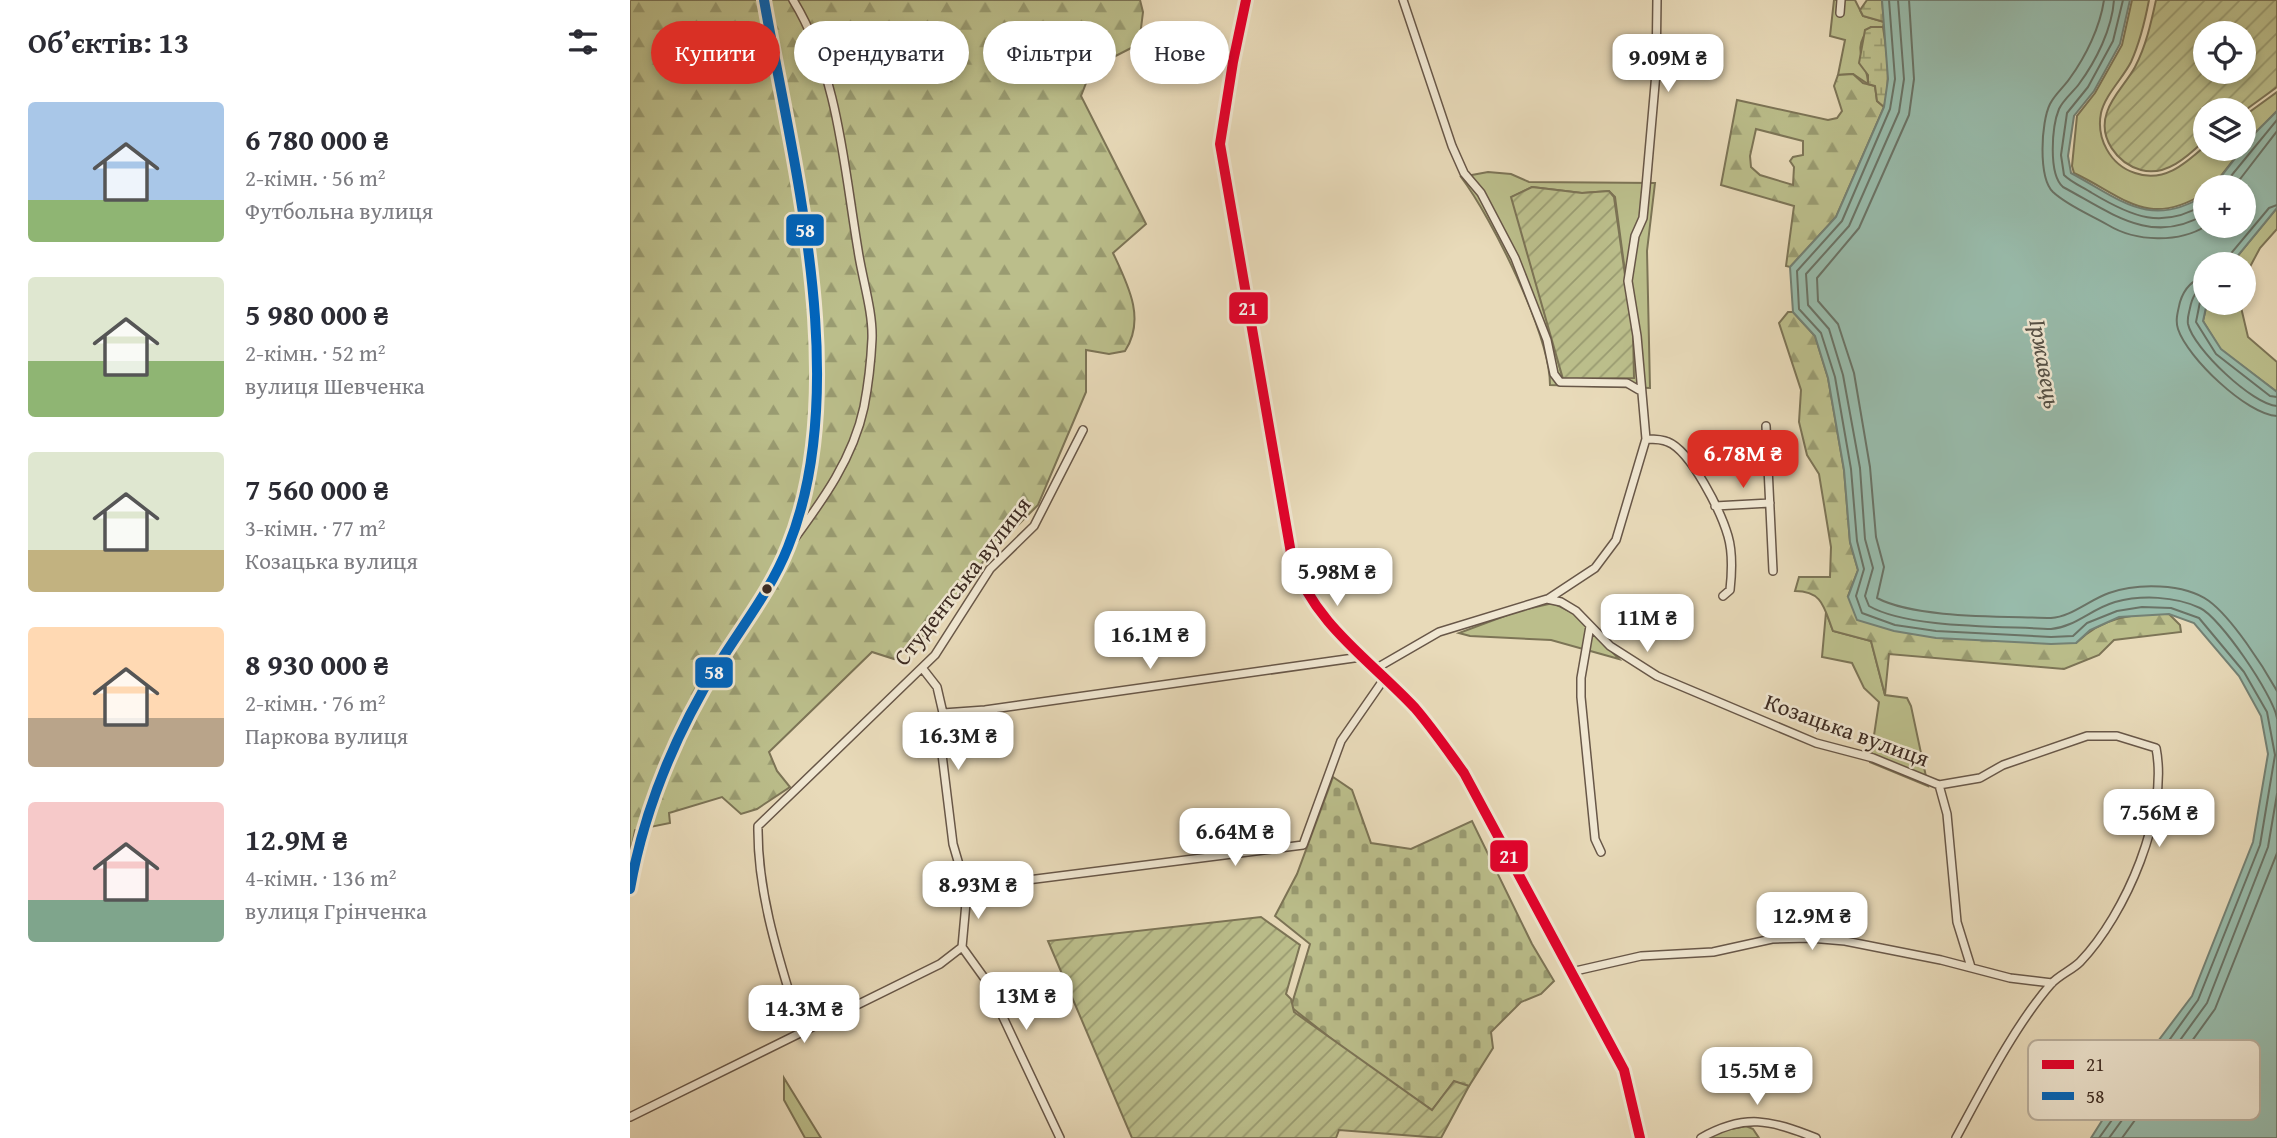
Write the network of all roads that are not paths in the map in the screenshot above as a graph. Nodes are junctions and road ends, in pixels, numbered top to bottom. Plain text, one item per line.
1 (764, 0) edge
2 (793, 0) edge
3 (1246, 0) edge
4 (1403, 0) edge
5 (1657, 0) edge
6 (1840, 0) edge
7 (1840, 13) dead end
8 (1639, 390) junction
9 (1766, 426) dead end
10 (1083, 430) dead end
11 (1646, 439) junction
12 (1770, 503) junction
13 (1715, 506) junction
14 (789, 547) junction
15 (1773, 571) dead end
16 (1723, 596) dead end
17 (1547, 599) junction
18 (1590, 626) junction
19 (1361, 657) junction
20 (923, 669) junction
21 (1375, 669) junction
22 (1384, 679) junction
23 (943, 713) junction
24 (1939, 785) junction
25 (1601, 852) dead end
26 (630, 890) edge
27 (967, 892) junction
28 (962, 947) junction
29 (1971, 967) junction
30 (1571, 972) junction
31 (2052, 983) junction
32 (801, 1031) junction
33 (630, 1117) edge
34 (1060, 1138) edge
35 (1640, 1138) edge
36 (1701, 1138) edge
37 (1816, 1138) edge
38 (1956, 1138) edge

1 - 14 main road
2 - 14 street
3 - 19 street
4 - 8 street
5 - 8 street
6 - 7 street
8 - 11 street
9 - 12 street
10 - 20 street, Студентська вулиця
11 - 13 street
11 - 17 street
12 - 13 street
12 - 15 street
13 - 16 street
14 - 26 main road
17 - 18 street, Козацька вулиця
17 - 21 street
18 - 24 street, Козацька вулиця
18 - 25 street
19 - 21 street
19 - 23 street
20 - 23 street
20 - 32 street, Студентська вулиця
21 - 22 street
22 - 27 street
22 - 30 street
23 - 27 street
24 - 29 street
24 - 31 street, Козацька вулиця
27 - 28 street
28 - 32 street
28 - 34 street
29 - 30 street
29 - 31 street
30 - 35 street
31 - 38 street, Козацька вулиця
32 - 33 street
36 - 37 street

